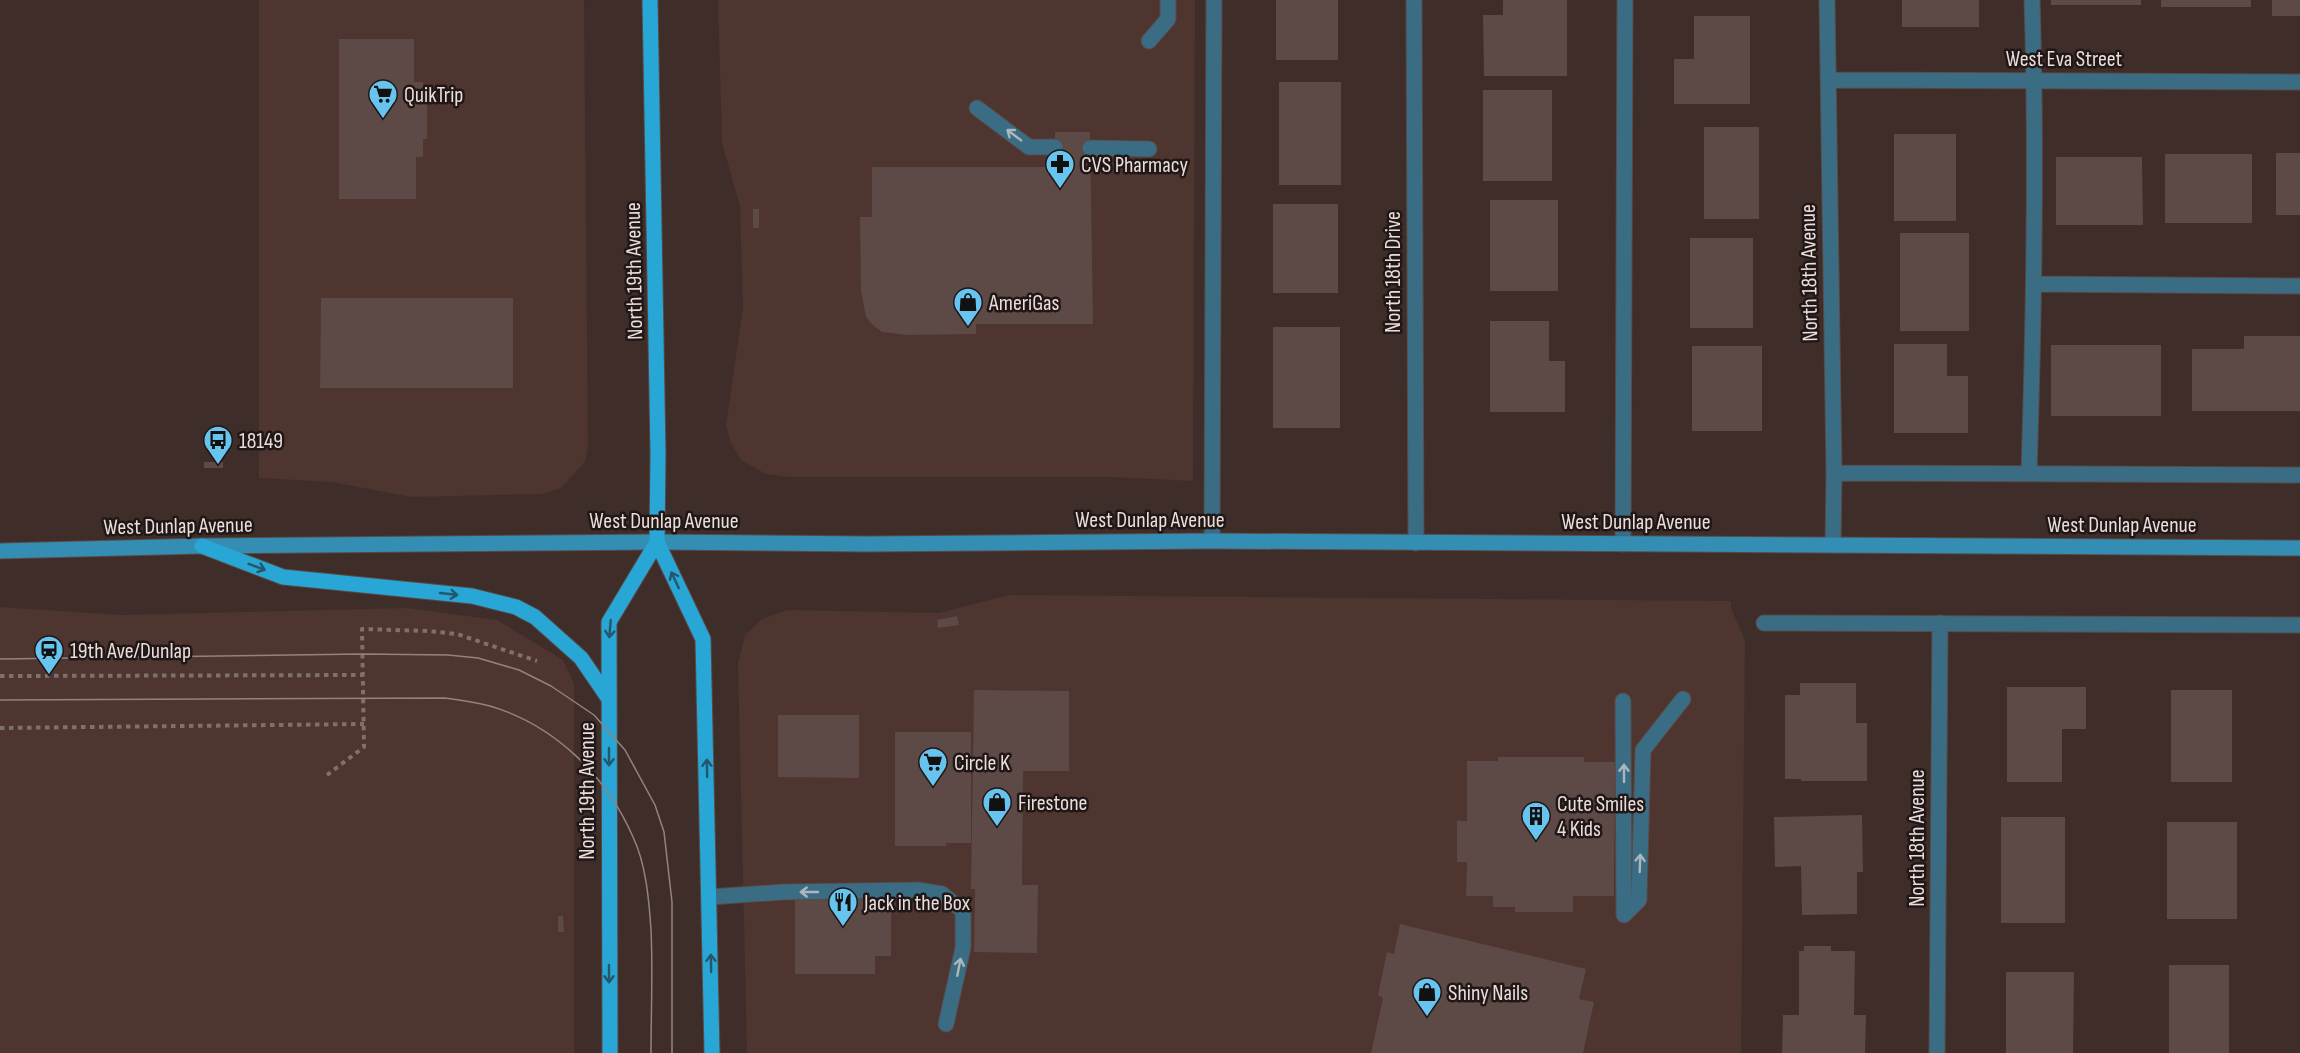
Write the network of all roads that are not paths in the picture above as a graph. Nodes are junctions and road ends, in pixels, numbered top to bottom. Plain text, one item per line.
1 (650, 0) edge
2 (1168, 0) edge
3 (1214, 0) edge
4 (1414, 0) edge
5 (1625, 0) edge
6 (1827, 0) edge
7 (2032, 0) edge
8 (1149, 41) dead end
9 (1828, 80) junction
10 (2034, 80) junction
11 (2300, 82) edge
12 (977, 108) dead end
13 (1055, 147) dead end
14 (1090, 148) dead end
15 (1149, 149) dead end
16 (2034, 284) junction
17 (2300, 286) edge
18 (2029, 472) junction
19 (1834, 473) junction
20 (2300, 475) edge
21 (1212, 541) junction
22 (657, 542) junction
23 (1416, 543) junction
24 (1623, 544) junction
25 (1833, 545) junction
26 (202, 546) junction
27 (2300, 548) edge
28 (0, 551) edge
29 (1764, 623) dead end
30 (1940, 623) junction
31 (2300, 625) edge
32 (609, 699) junction
33 (1683, 699) dead end
34 (1623, 701) dead end
35 (710, 897) junction
36 (946, 1024) dead end
37 (610, 1053) edge
38 (712, 1053) edge
39 (1937, 1053) edge

1 - 22 main road, North 19th Avenue
2 - 8 street
3 - 21 street
4 - 23 street, North 18th Drive
5 - 24 street
6 - 9 street, North 18th Avenue
7 - 10 street
9 - 10 street, West Eva Street
9 - 19 street, North 18th Avenue
10 - 11 street, West Eva Street
10 - 16 street
13 -> 12 street
14 - 15 street
16 - 17 street
16 - 18 street
18 - 19 street
18 - 20 street
19 - 25 street, North 18th Avenue
21 - 22 main road, West Dunlap Avenue
21 - 23 main road, West Dunlap Avenue
22 - 26 main road, West Dunlap Avenue
22 -> 32 main road, North 19th Avenue
35 -> 22 main road, North 19th Avenue
23 - 24 main road, West Dunlap Avenue
24 - 25 main road, West Dunlap Avenue
25 - 27 main road, West Dunlap Avenue
26 - 28 main road, West Dunlap Avenue
26 -> 32 main road
29 - 30 street
30 - 31 street
30 - 39 street, North 18th Avenue
32 -> 37 main road, North 19th Avenue
33 - 34 street
36 -> 35 street
38 -> 35 main road, North 19th Avenue

